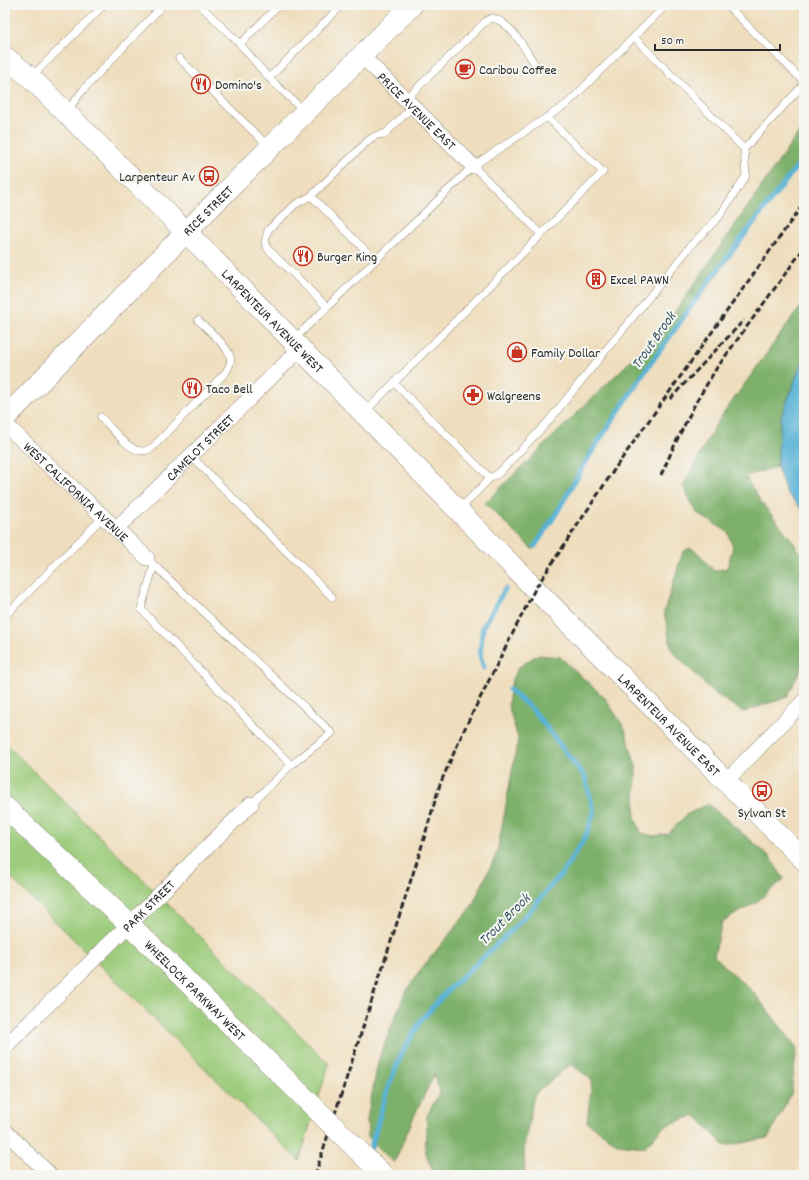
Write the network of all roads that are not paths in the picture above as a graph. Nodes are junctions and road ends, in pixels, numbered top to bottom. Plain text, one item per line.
1 (104, 5) edge
2 (163, 5) edge
3 (200, 5) edge
4 (279, 5) edge
5 (342, 5) edge
6 (412, 5) edge
7 (666, 5) edge
8 (727, 5) edge
9 (634, 37) junction
10 (240, 44) junction
11 (361, 54) junction
12 (179, 58) dead end
13 (6, 61) edge
14 (534, 63) dead end
15 (30, 78) junction
16 (269, 78) junction
17 (804, 83) edge
18 (410, 103) junction
19 (66, 112) junction
20 (305, 112) junction
21 (547, 117) junction
22 (270, 148) junction
23 (744, 149) junction
24 (473, 166) junction
25 (311, 196) junction
26 (186, 232) junction
27 (541, 234) junction
28 (376, 260) junction
29 (327, 307) junction
30 (198, 320) dead end
31 (297, 344) junction
32 (394, 383) junction
33 (364, 413) junction
34 (101, 417) dead end
35 (5, 418) edge
36 (5, 424) edge
37 (190, 456) junction
38 (490, 478) junction
39 (458, 510) junction
40 (103, 516) junction
41 (116, 529) junction
42 (151, 562) junction
43 (535, 589) joint
44 (332, 597) dead end
45 (5, 616) edge
46 (804, 700) edge
47 (291, 765) junction
48 (726, 781) junction
49 (251, 804) joint
50 (5, 807) edge
51 (804, 860) edge
52 (129, 924) junction
53 (5, 1047) edge
54 (5, 1131) edge
55 (50, 1175) edge
56 (383, 1175) edge

1 - 15 lane
2 - 19 lane
3 - 10 lane
4 - 10 lane
5 - 16 lane
6 - 11 main road, RICE STREET
7 - 9 lane
8 - 17 lane
9 - 21 lane
9 - 23 lane
10 - 16 lane
11 - 18 street, PRICE AVENUE EAST
11 - 20 main road, RICE STREET
12 - 22 lane
13 - 15 main road, LARPENTEUR AVENUE WEST
14 - 18 lane
15 - 19 main road, LARPENTEUR AVENUE WEST
16 - 20 lane
17 - 23 lane
18 - 24 street, PRICE AVENUE EAST
18 - 25 lane
19 - 26 main road, LARPENTEUR AVENUE WEST
20 - 22 main road, RICE STREET
21 - 24 lane
21 - 27 lane
22 - 26 main road, RICE STREET
23 - 38 lane
24 - 27 lane
24 - 28 lane
25 - 28 lane
25 - 29 lane
26 - 31 main road, LARPENTEUR AVENUE WEST
26 - 35 main road, RICE STREET
27 - 32 lane
28 - 29 lane
29 - 31 lane
30 - 34 lane
31 - 33 main road, LARPENTEUR AVENUE WEST
31 - 37 street, CAMELOT STREET
32 - 33 lane
32 - 38 lane
33 - 39 main road, LARPENTEUR AVENUE WEST
36 - 40 street, WEST CALIFORNIA AVENUE
37 - 41 street, CAMELOT STREET
37 - 44 lane
38 - 39 lane
39 - 43 main road, LARPENTEUR AVENUE WEST
40 - 41 street, WEST CALIFORNIA AVENUE
40 - 45 lane
41 - 42 street, WEST CALIFORNIA AVENUE
42 - 47 lane
42 - 47 lane, PARK STREET
43 - 48 main road, LARPENTEUR AVENUE EAST
46 - 48 street
47 - 49 lane, PARK STREET
48 - 51 main road, LARPENTEUR AVENUE EAST
49 - 52 street, PARK STREET
50 - 52 main road, WHEELOCK PARKWAY WEST
52 - 53 street, PARK STREET
52 - 56 main road, WHEELOCK PARKWAY WEST, bridge
54 - 55 street

